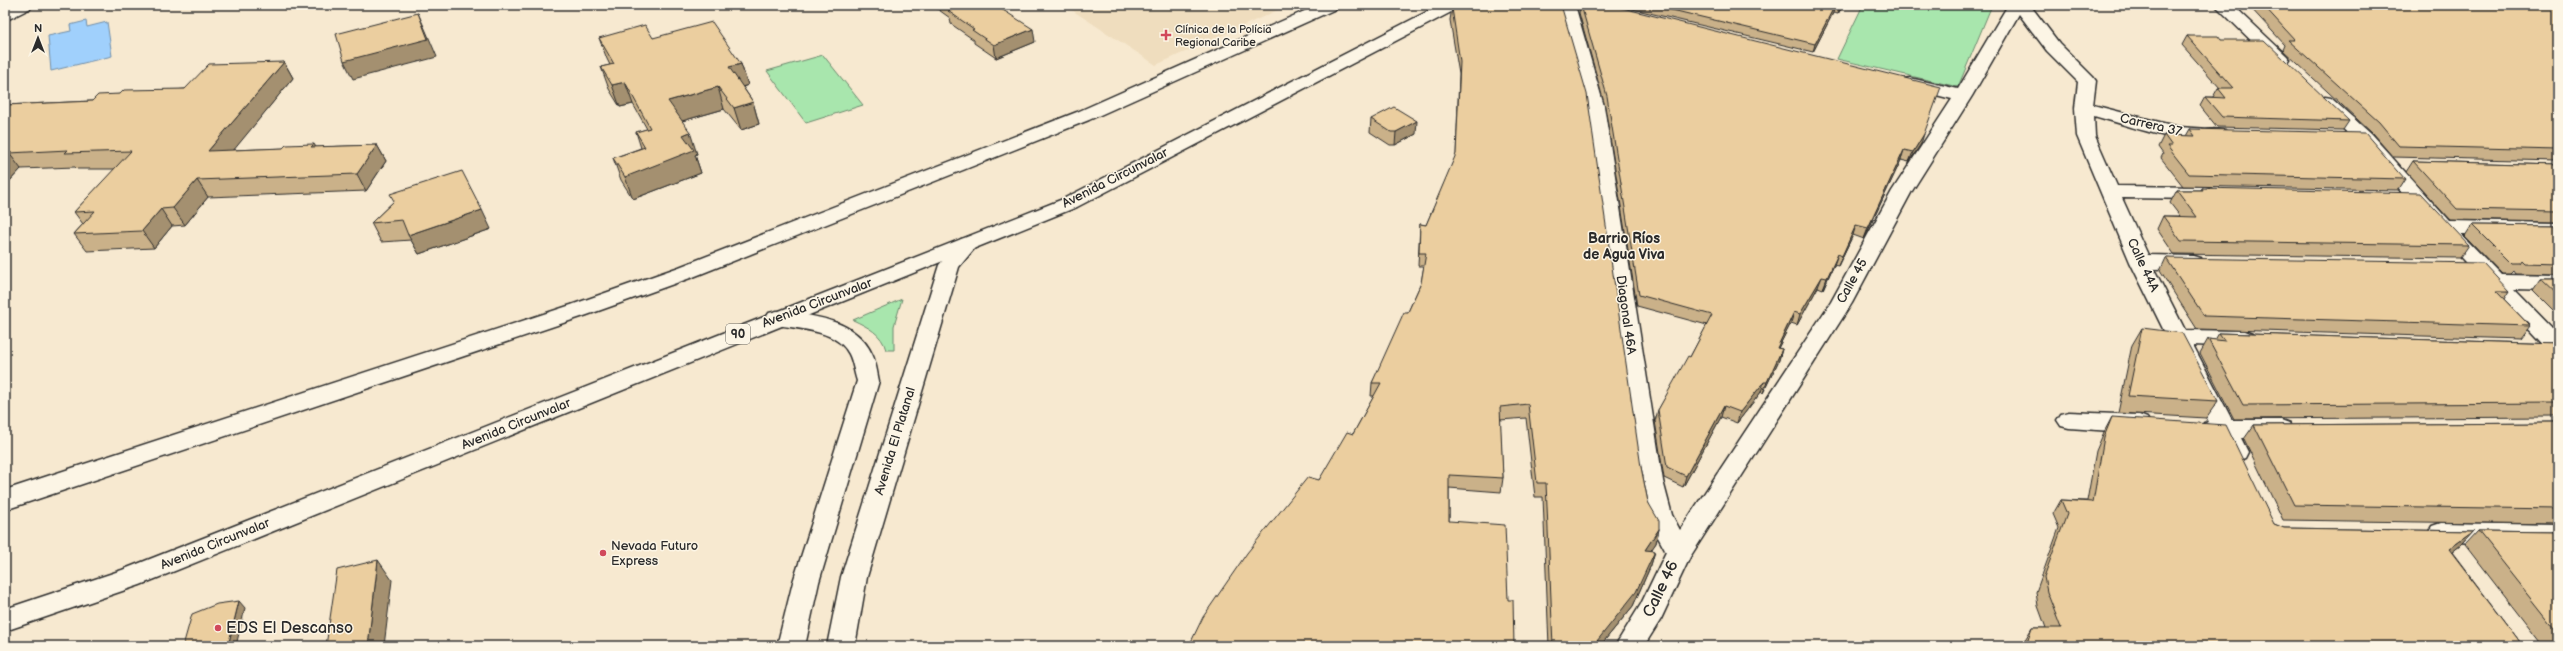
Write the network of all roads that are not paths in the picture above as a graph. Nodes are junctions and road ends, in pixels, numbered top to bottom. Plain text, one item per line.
1 (26, 5) edge
2 (1332, 5) edge
3 (1453, 5) edge
4 (1567, 5) edge
5 (2016, 5) edge
6 (2021, 5) edge
7 (2223, 5) edge
8 (5, 16) edge
9 (2296, 74) edge
10 (1896, 80) edge
11 (2313, 90) edge
12 (1964, 96) junction
13 (2084, 108) junction
14 (2233, 135) edge
15 (2341, 138) edge
16 (2364, 138) junction
17 (2388, 164) junction
18 (2411, 165) dead end
19 (2110, 192) junction
20 (2220, 194) edge
21 (2393, 197) edge
22 (2417, 198) junction
23 (2443, 227) junction
24 (2558, 228) edge
25 (968, 244) junction
26 (2140, 262) junction
27 (2211, 263) edge
28 (2457, 266) edge
29 (2488, 274) junction
30 (2558, 283) edge
31 (777, 318) junction
32 (2177, 337) junction
33 (2265, 340) edge
34 (2526, 348) edge
35 (2558, 349) edge
36 (2069, 420) dead end
37 (2163, 426) edge
38 (2194, 428) edge
39 (2305, 429) edge
40 (2226, 430) junction
41 (2246, 472) edge
42 (5, 500) edge
43 (2420, 533) edge
44 (2558, 535) edge
45 (1679, 552) junction
46 (5, 620) edge
47 (792, 646) edge
48 (841, 646) edge
49 (1629, 646) edge

1 - 8 main road
2 - 42 main road
3 - 25 main road, Avenida Circunvalar / 90
4 - 45 main road, Diagonal 46A
5 - 12 main road, Calle 45
6 - 13 main road, Calle 44A
7 - 9 main road
10 - 12 main road
11 - 16 main road
12 - 45 main road, Calle 45
13 - 14 main road, Carrera 37
13 - 19 main road, Calle 44A
15 - 16 main road
16 - 17 main road
17 - 18 main road
17 - 22 main road
19 - 20 main road
19 - 26 main road, Calle 44A
21 - 22 main road
22 - 23 main road
23 - 24 main road
23 - 29 main road
25 - 31 main road, Avenida Circunvalar / 90
25 - 48 main road, Avenida El Platanal
26 - 27 main road
26 - 32 main road, Calle 44A
28 - 29 main road
29 - 30 main road
29 - 35 main road
31 - 46 main road, Avenida Circunvalar / 90
31 - 47 main road
32 - 33 main road
32 - 40 main road, Calle 44A
34 - 35 main road
36 - 37 main road
38 - 40 main road
39 - 40 main road
40 - 41 main road, Calle 44A
43 - 44 main road
45 - 49 main road, Calle 46

